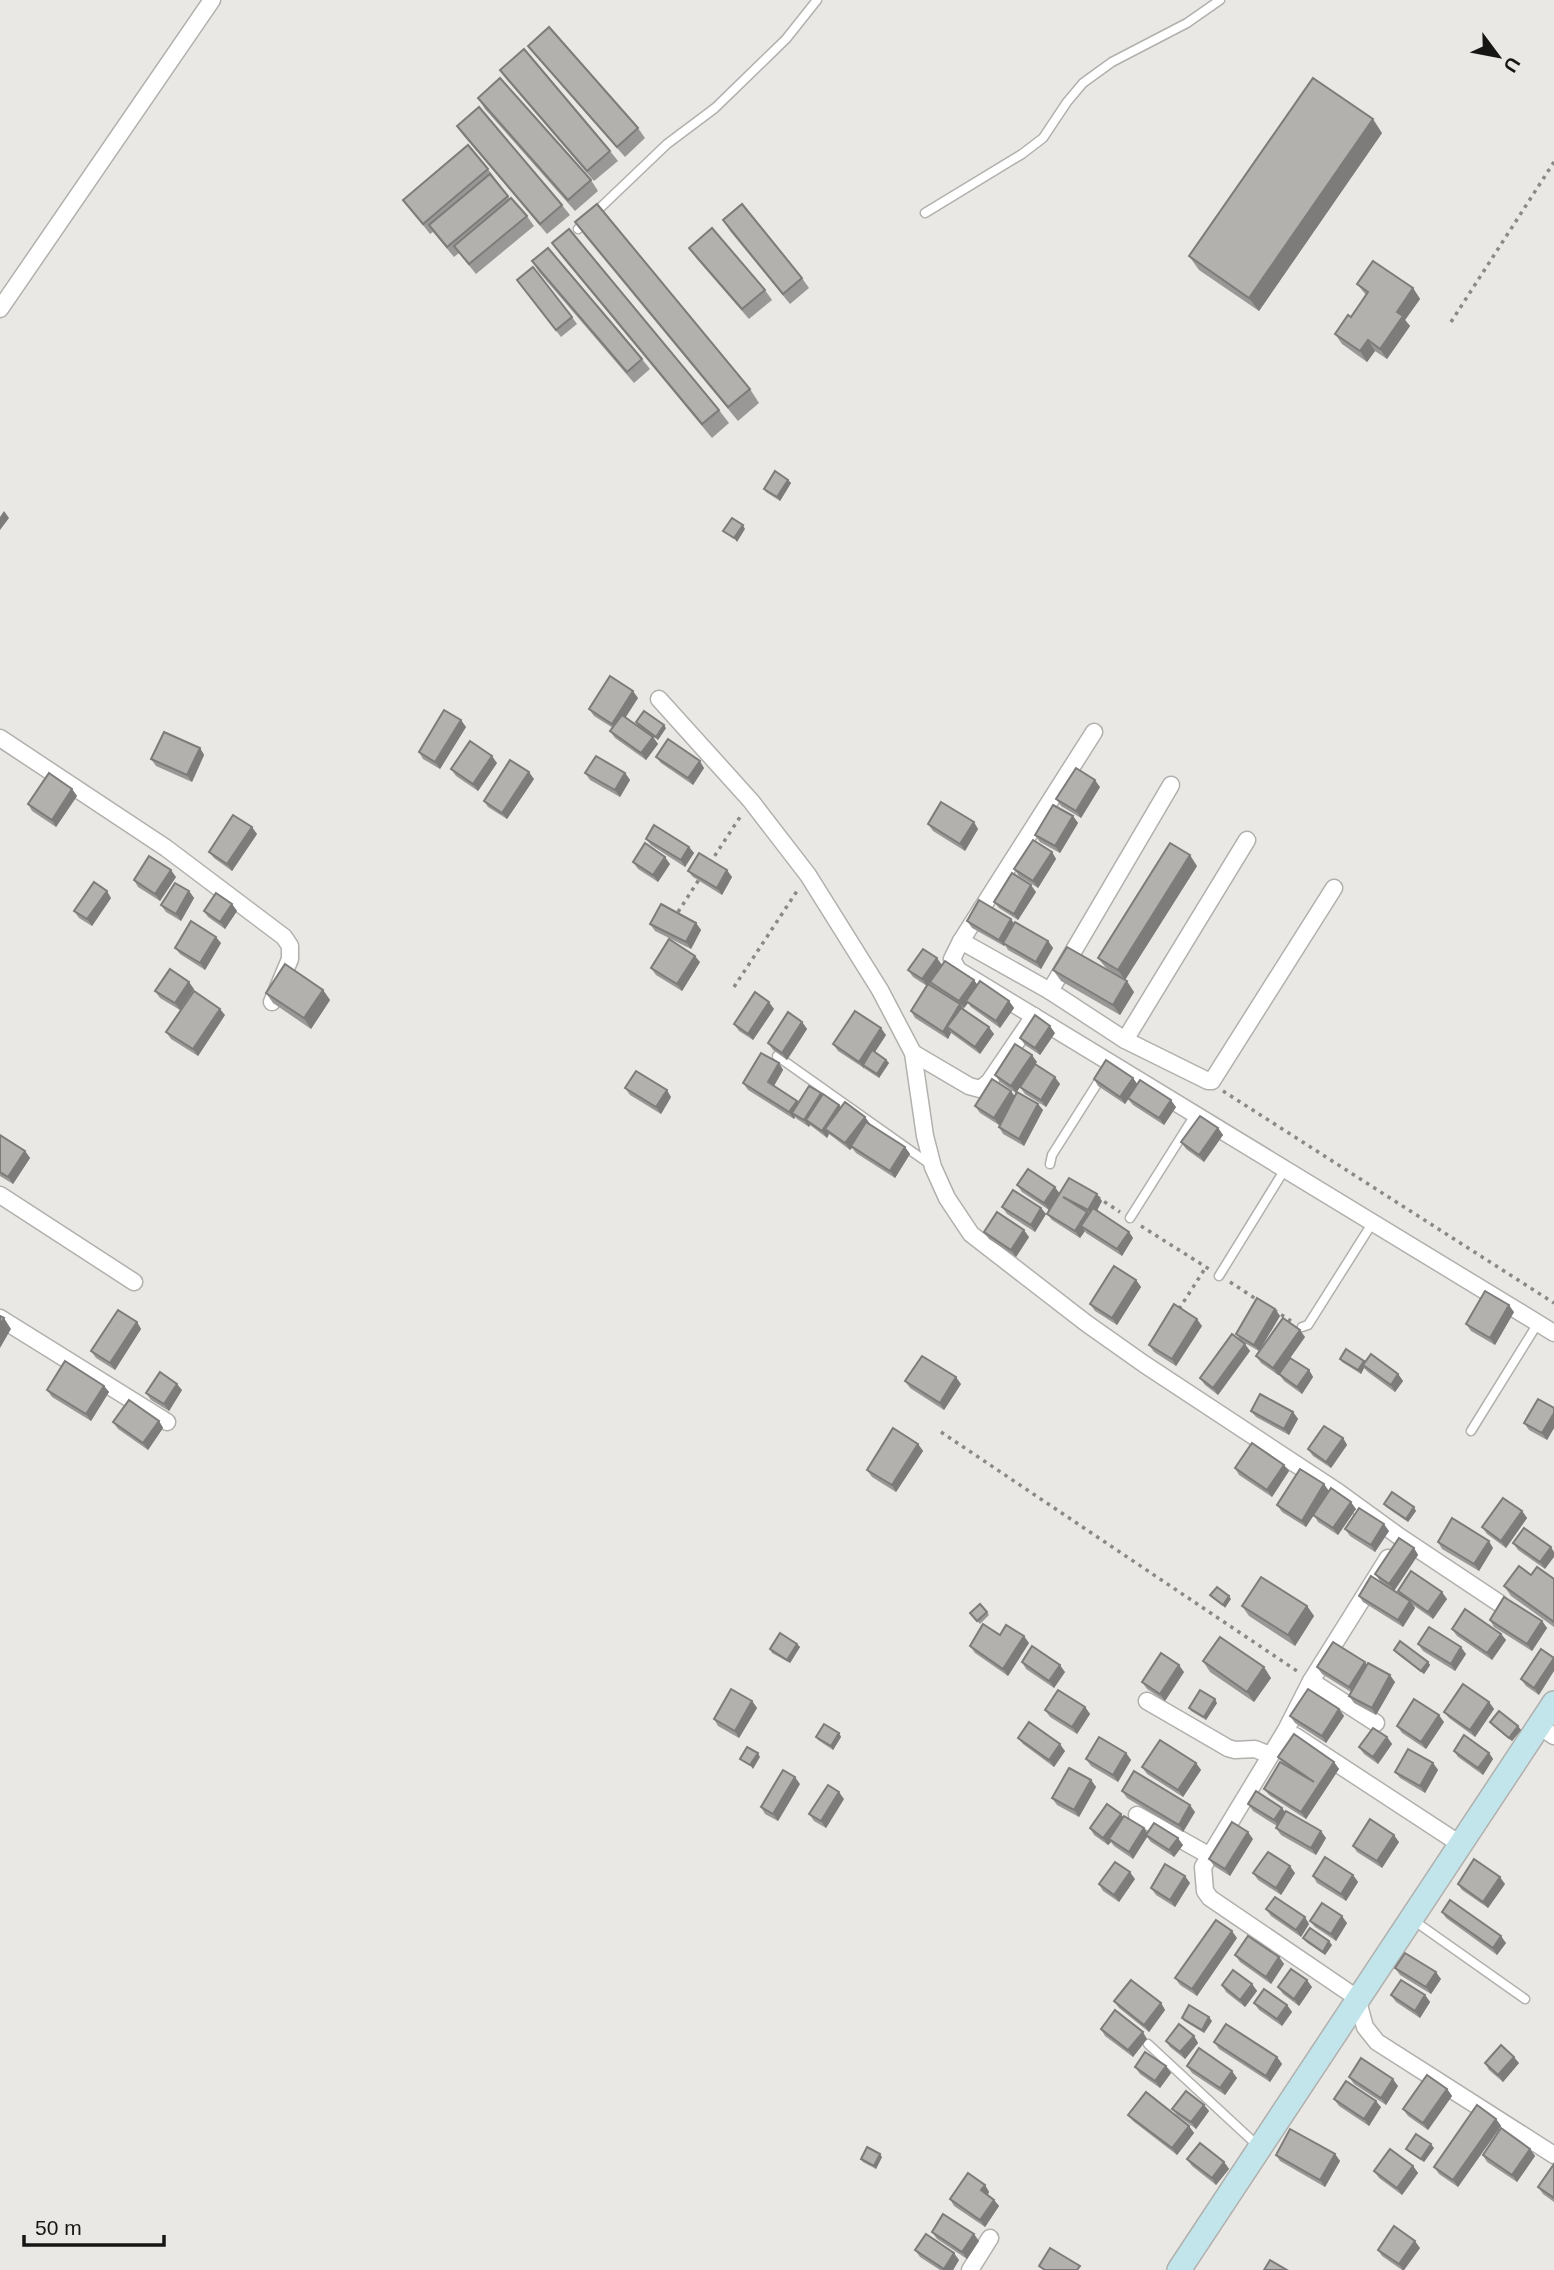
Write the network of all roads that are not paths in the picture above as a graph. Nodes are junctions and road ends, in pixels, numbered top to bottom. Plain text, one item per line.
1 (212, 0) edge
2 (817, 0) edge
3 (1220, 0) edge
4 (925, 213) dead end
5 (578, 229) edge
6 (0, 309) edge
7 (659, 699) dead end
8 (1094, 732) dead end
9 (0, 738) edge
10 (1171, 785) dead end
11 (1247, 840) dead end
12 (1334, 888) dead end
13 (961, 941) junction
14 (1050, 991) junction
15 (272, 1002) edge
16 (1034, 1016) junction
17 (1125, 1040) junction
18 (914, 1053) junction
19 (777, 1056) edge
20 (1111, 1063) junction
21 (1195, 1115) junction
22 (1050, 1164) dead end
23 (933, 1167) junction
24 (1285, 1169) junction
25 (0, 1195) edge
26 (1130, 1218) road end
27 (1373, 1222) junction
28 (1219, 1276) road end
29 (134, 1282) dead end
30 (0, 1318) edge
31 (1538, 1323) junction
32 (1302, 1327) road end
33 (1554, 1333) edge
34 (167, 1422) dead end
35 (1471, 1431) dead end
36 (1400, 1537) junction
37 (1499, 1603) edge
38 (1311, 1681) junction
39 (1147, 1701) dead end
40 (1554, 1703) edge
41 (1376, 1723) dead end
42 (1286, 1730) junction
43 (1546, 1731) edge
44 (1270, 1755) junction
45 (1137, 1815) dead end
46 (1460, 1844) junction
47 (1210, 1856) junction
48 (1410, 1919) junction
49 (1357, 1998) junction
50 (1525, 1999) dead end
51 (1149, 2045) dead end
52 (1259, 2147) junction
53 (1554, 2155) edge
54 (990, 2238) dead end
55 (971, 2270) edge
56 (1179, 2270) edge

1 - 6 street
2 - 5 lane
3 - 4 lane
7 - 18 street
8 - 13 street
9 - 15 street
10 - 14 street
11 - 17 street
12 - 17 street
13 - 14 street
13 - 16 street
14 - 17 street
16 - 18 street
16 - 20 street
18 - 23 street
19 - 23 lane
20 - 21 street
20 - 22 lane
21 - 24 street
21 - 26 lane
23 - 36 street
24 - 27 street
24 - 28 lane
25 - 29 street
27 - 31 street
27 - 32 lane
30 - 34 street
31 - 33 street
31 - 35 lane
36 - 37 street
36 - 38 street
38 - 41 street
38 - 42 street
39 - 44 street
40 - 43 main road
42 - 44 street
42 - 46 street
43 - 46 main road
44 - 47 street
45 - 47 street
46 - 48 main road
47 - 49 street
48 - 49 main road
48 - 50 lane
49 - 52 main road
49 - 53 street
51 - 52 lane
52 - 56 main road
54 - 55 street

